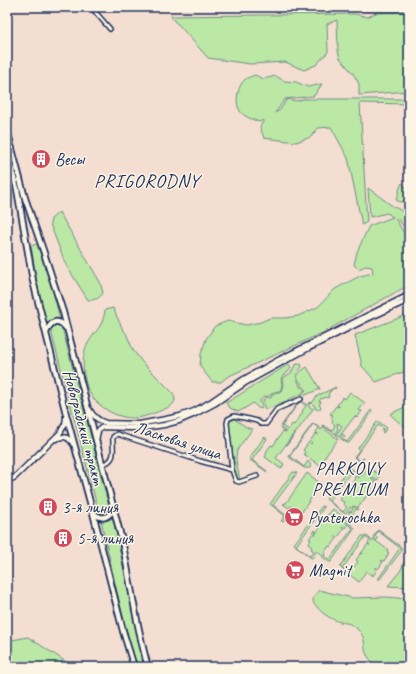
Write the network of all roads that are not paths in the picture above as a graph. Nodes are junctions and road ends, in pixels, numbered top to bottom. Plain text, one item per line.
1 (91, 7) edge
2 (110, 29) dead end
3 (7, 130) edge
4 (7, 154) edge
5 (409, 295) edge
6 (409, 300) edge
7 (67, 330) junction
8 (46, 333) junction
9 (301, 399) dead end
10 (88, 407) junction
11 (66, 414) junction
12 (53, 440) junction
13 (96, 441) junction
14 (74, 446) junction
15 (102, 464) junction
16 (232, 470) junction
17 (257, 476) dead end
18 (7, 480) edge
19 (114, 508) junction
20 (93, 513) junction
21 (134, 667) edge
22 (148, 667) edge

1 - 2 street
3 - 7 main road
4 - 8 main road, Новоградский тракт
5 - 10 main road
6 - 13 main road
7 - 8 main road
7 - 10 main road
8 - 11 main road, Новоградский тракт
9 - 16 street
10 - 13 main road
11 - 12 main road
11 - 14 main road, Новоградский тракт
12 - 14 main road
12 - 18 main road
13 - 15 main road
14 - 20 main road, Новоградский тракт
15 - 16 street, Ласковая улица
15 - 19 main road
16 - 17 street
19 - 20 main road
19 - 22 main road
20 - 21 main road, Новоградский тракт

